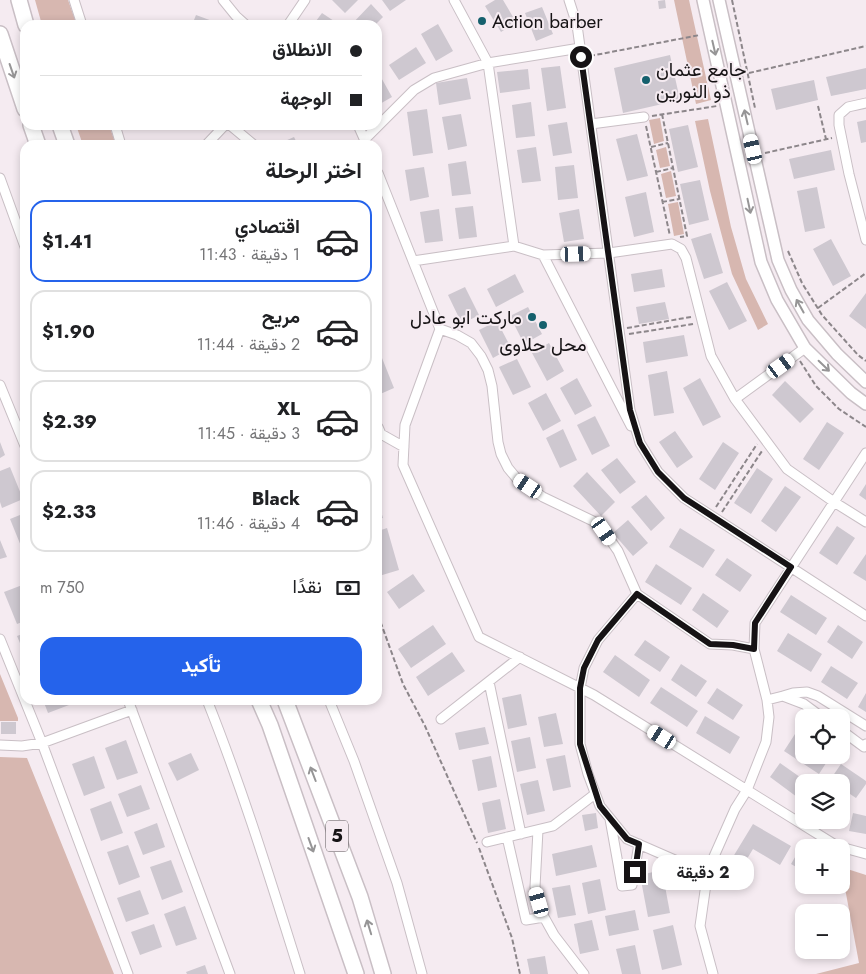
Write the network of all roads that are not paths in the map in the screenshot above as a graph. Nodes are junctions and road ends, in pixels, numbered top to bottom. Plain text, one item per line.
1 (19, 0) edge
2 (74, 0) edge
3 (223, 0) edge
4 (305, 0) edge
5 (454, 0) edge
6 (569, 0) edge
7 (703, 0) edge
8 (719, 0) edge
9 (25, 20) edge
10 (80, 20) edge
11 (240, 20) edge
12 (291, 20) edge
13 (0, 34) edge
14 (581, 53) junction
15 (488, 63) junction
16 (20, 93) edge
17 (866, 103) edge
18 (644, 117) road end
19 (382, 124) edge
20 (591, 124) junction
21 (220, 130) edge
22 (236, 130) edge
23 (376, 130) edge
24 (210, 140) edge
25 (248, 140) edge
26 (367, 140) edge
27 (757, 167) junction
28 (741, 171) junction
29 (0, 178) edge
30 (382, 183) edge
31 (20, 233) edge
32 (866, 240) edge
33 (514, 246) junction
34 (609, 253) junction
35 (543, 255) junction
36 (412, 261) junction
37 (440, 330) junction
38 (801, 351) junction
39 (866, 382) edge
40 (0, 385) edge
41 (735, 399) junction
42 (866, 404) edge
43 (20, 434) edge
44 (382, 435) edge
45 (640, 443) junction
46 (404, 447) junction
47 (866, 453) edge
48 (834, 502) junction
49 (866, 522) edge
50 (791, 567) junction
51 (637, 594) junction
52 (866, 616) edge
53 (0, 639) edge
54 (754, 649) junction
55 (520, 657) junction
56 (489, 682) junction
57 (580, 688) junction
58 (20, 689) edge
59 (783, 696) junction
60 (767, 700) junction
61 (27, 705) edge
62 (130, 705) edge
63 (209, 705) edge
64 (261, 705) edge
65 (287, 705) edge
66 (331, 705) edge
67 (811, 709) edge
68 (132, 710) junction
69 (442, 719) dead end
70 (866, 726) edge
71 (850, 737) edge
72 (42, 743) junction
73 (866, 744) edge
74 (0, 745) edge
75 (747, 790) junction
76 (595, 794) junction
77 (610, 819) junction
78 (538, 830) junction
79 (521, 834) junction
80 (507, 837) junction
81 (486, 842) dead end
82 (639, 844) junction
83 (866, 854) edge
84 (708, 870) junction
85 (544, 917) junction
86 (128, 974) edge
87 (230, 974) edge
88 (300, 974) edge
89 (356, 974) edge
90 (382, 974) edge
91 (422, 974) edge
92 (584, 974) edge
93 (713, 974) edge

1 - 9 highway
2 - 10 street
3 - 11 street
4 - 12 street
5 - 15 street
6 - 14 street
7 -> 28 street
27 -> 8 street
13 -> 16 highway
14 - 15 street
14 - 20 street
15 - 19 street
15 - 33 street
17 - 32 street
18 - 20 street
20 - 34 street
21 - 24 street
22 - 25 street
23 - 26 street
27 - 28 street
39 -> 27 street
28 -> 38 street
29 - 31 street
30 - 36 street
33 - 35 street
33 - 36 street
34 - 35 street
34 - 41 street
34 - 45 street
35 - 45 street
36 - 37 street
37 - 46 street
37 - 51 street
38 - 41 street
38 -> 42 street
40 - 43 street
41 - 48 street
44 - 46 street
45 - 50 street
46 - 55 street
47 - 48 street
48 - 49 street
48 - 50 street
50 - 52 street
50 - 54 street
51 - 54 street
51 - 57 street
53 - 58 street
54 - 60 street
55 - 56 street
55 - 57 street
56 - 69 street
56 - 79 street
57 - 75 street
57 - 76 street
59 - 60 street
59 - 67 street
59 - 70 street
60 - 75 street
61 - 72 street
62 - 68 street
63 - 88 street
64 -> 89 highway, 5
90 -> 65 highway, 5
66 - 91 street
68 - 72 street
68 - 87 street
71 - 73 street
72 - 74 street
72 - 86 street
75 - 83 street
75 - 84 street
76 - 77 street
76 - 78 street
77 - 82 street
77 - 82 street
78 - 79 street
78 - 85 street
79 - 80 street
80 - 81 street
80 - 85 street
82 - 84 street
84 - 93 street
85 - 92 street

